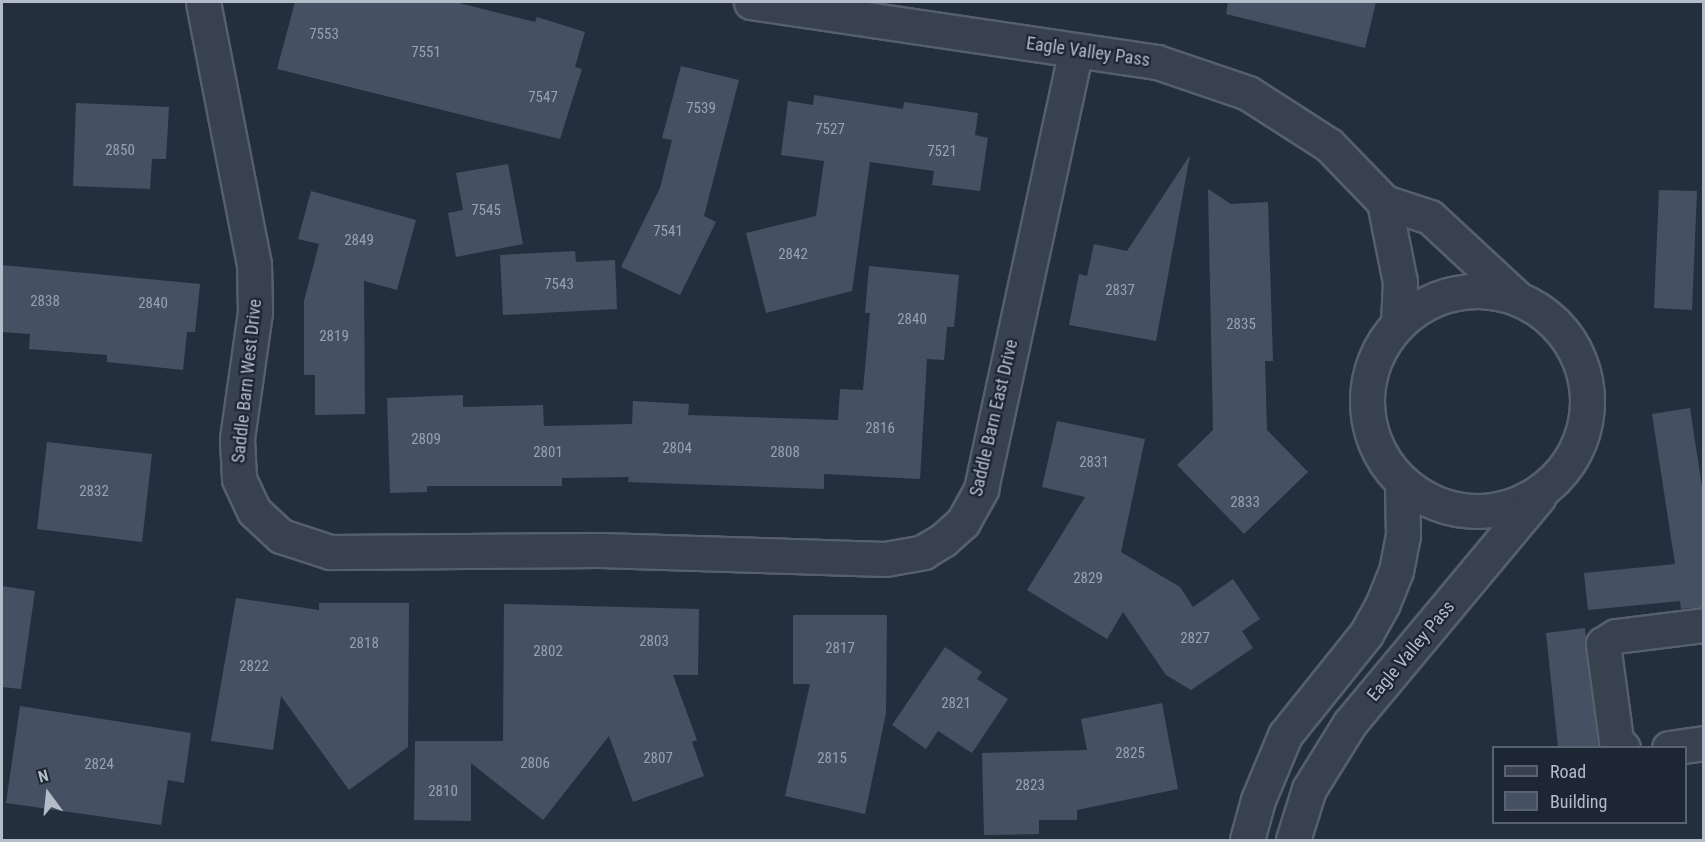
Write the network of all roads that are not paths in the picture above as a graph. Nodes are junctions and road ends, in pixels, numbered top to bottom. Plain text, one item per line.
1 (203, 2) edge
2 (751, 2) edge
3 (1076, 51) junction
4 (1384, 202) junction
5 (1518, 299) junction
6 (1398, 323) junction
7 (1556, 477) junction
8 (1402, 482) junction
9 (600, 550) joint
10 (1704, 625) edge
11 (1704, 743) edge
12 (1622, 746) edge
13 (1678, 746) edge
14 (1247, 840) edge
15 (1293, 840) edge

1 - 9 street, Saddle Barn West Drive
2 - 3 street, Eagle Valley Pass
3 - 4 street, Eagle Valley Pass
3 - 9 street, Saddle Barn East Drive
4 - 5 street, Eagle Valley Pass
4 - 6 street
5 - 6 street, Eagle Valley Pass
5 - 7 street, Eagle Valley Pass
6 - 8 street, Eagle Valley Pass
7 - 8 street, Eagle Valley Pass
7 - 15 street, Eagle Valley Pass
8 - 14 street
10 - 12 street
11 - 13 street

